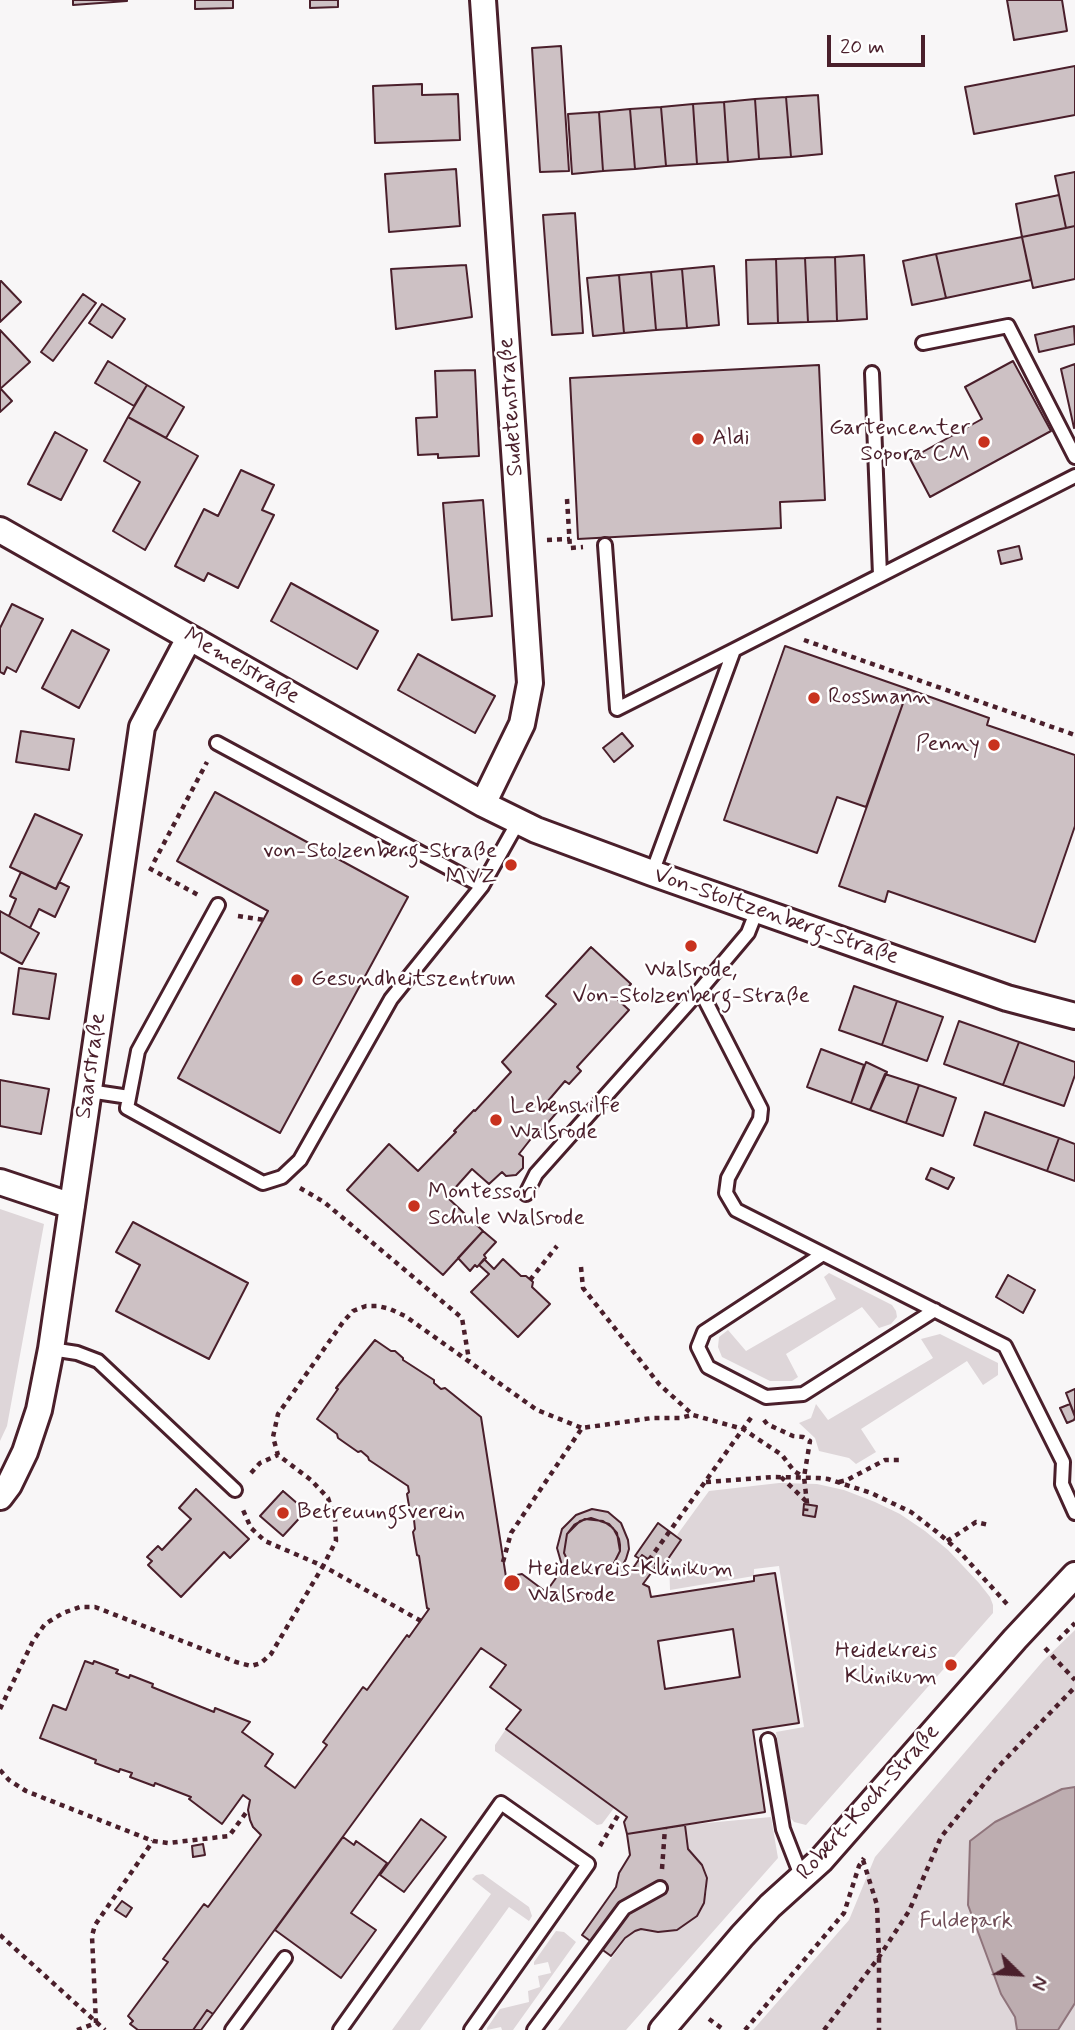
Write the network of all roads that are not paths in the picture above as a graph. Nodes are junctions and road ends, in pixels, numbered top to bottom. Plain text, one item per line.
1 (483, 0) edge
2 (923, 343) dead end
3 (872, 373) dead end
4 (1075, 457) edge
5 (1075, 476) edge
6 (0, 530) edge
7 (605, 545) road end
8 (880, 575) junction
9 (189, 638) junction
10 (734, 650) junction
11 (217, 743) road end
12 (483, 804) junction
13 (518, 822) junction
14 (652, 873) junction
15 (481, 886) junction
16 (218, 905) road end
17 (757, 911) junction
18 (700, 990) junction
19 (1075, 1016) edge
20 (89, 1091) junction
21 (129, 1097) junction
22 (0, 1182) edge
23 (526, 1194) dead end
24 (72, 1206) junction
25 (823, 1254) junction
26 (935, 1310) junction
27 (51, 1349) junction
28 (235, 1490) road end
29 (0, 1497) edge
30 (1075, 1513) edge
31 (1075, 1575) edge
32 (768, 1740) dead end
33 (802, 1878) junction
34 (660, 1888) road end
35 (285, 1958) dead end
36 (232, 2030) edge
37 (340, 2030) edge
38 (471, 2030) edge
39 (534, 2030) edge
40 (662, 2030) edge

1 - 12 street, Sudetenstraße
2 - 4 lane
3 - 8 lane
5 - 8 lane
6 - 9 street, Memelstraße
7 - 10 lane
8 - 10 lane
9 - 12 street, Memelstraße
9 - 20 street, Saarstraße
10 - 14 lane
11 - 15 lane
12 - 13 street, Von-Stoltzenberg-Straße
13 - 14 street, Von-Stoltzenberg-Straße
13 - 15 lane
14 - 17 street, Von-Stoltzenberg-Straße
15 - 21 lane
16 - 21 lane
17 - 18 lane
17 - 19 street, Von-Stoltzenberg-Straße
18 - 23 lane
18 - 25 lane
20 - 21 lane
20 - 24 street, Saarstraße
22 - 24 street
24 - 27 street, Saarstraße
25 - 26 lane
25 - 26 lane
26 - 30 lane
27 - 28 lane
27 - 29 street, Saarstraße
31 - 33 street, Robert-Koch-Straße
32 - 33 lane
33 - 40 street, Robert-Koch-Straße
34 - 39 lane
35 - 36 lane
37 - 38 lane

